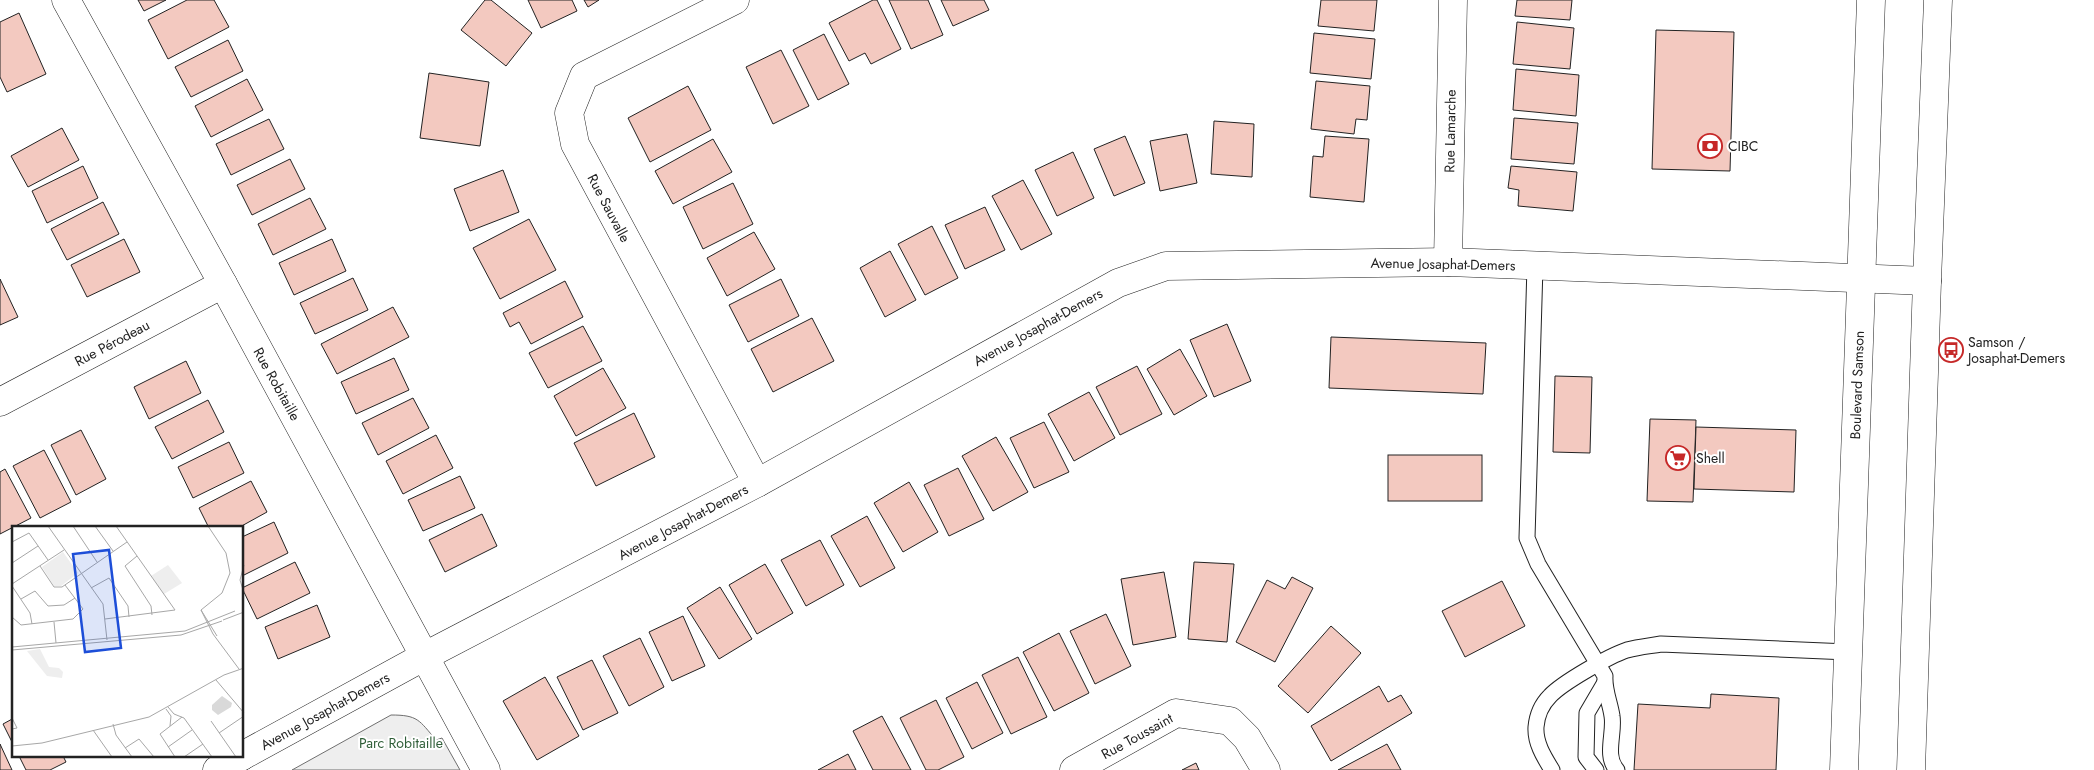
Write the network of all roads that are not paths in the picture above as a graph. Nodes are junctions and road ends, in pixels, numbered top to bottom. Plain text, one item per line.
1 (66, 0) edge
2 (735, 0) edge
3 (1453, 0) edge
4 (1871, 0) edge
5 (1938, 0) edge
6 (1448, 262) junction
7 (1535, 266) junction
8 (1861, 279) junction
9 (1927, 281) junction
10 (223, 284) junction
11 (0, 402) edge
12 (757, 483) junction
13 (1848, 652) junction
14 (425, 656) junction
15 (1598, 664) junction
16 (1604, 684) junction
17 (244, 755) edge
18 (238, 758) edge
19 (217, 770) edge
20 (486, 770) edge
21 (1074, 770) edge
22 (1266, 770) edge
23 (1552, 770) edge
24 (1596, 770) edge
25 (1617, 770) edge
26 (1844, 770) edge
27 (1911, 770) edge

1 - 10 street, Rue Robitaille
2 - 12 street, Rue Sauvalle
3 - 6 street, Rue Lamarche
4 - 8 street, Boulevard Samson
5 - 9 street
6 - 7 street, Avenue Josaphat-Demers
6 - 12 street, Avenue Josaphat-Demers
7 - 8 street, Avenue Josaphat-Demers
7 - 15 lane
8 - 9 street, Avenue Josaphat-Demers
8 - 13 street, Boulevard Samson
9 - 27 street
10 - 11 street, Rue Pérodeau
10 - 14 street, Rue Robitaille
12 - 14 street, Avenue Josaphat-Demers
13 - 15 lane
13 - 26 street, Boulevard Samson
14 - 17 street, Avenue Josaphat-Demers
14 - 20 street, Rue Robitaille
15 - 16 lane
15 - 23 lane
16 - 24 lane
16 - 25 lane
18 - 19 street, Avenue Josaphat-Demers
21 - 22 street, Rue Toussaint

